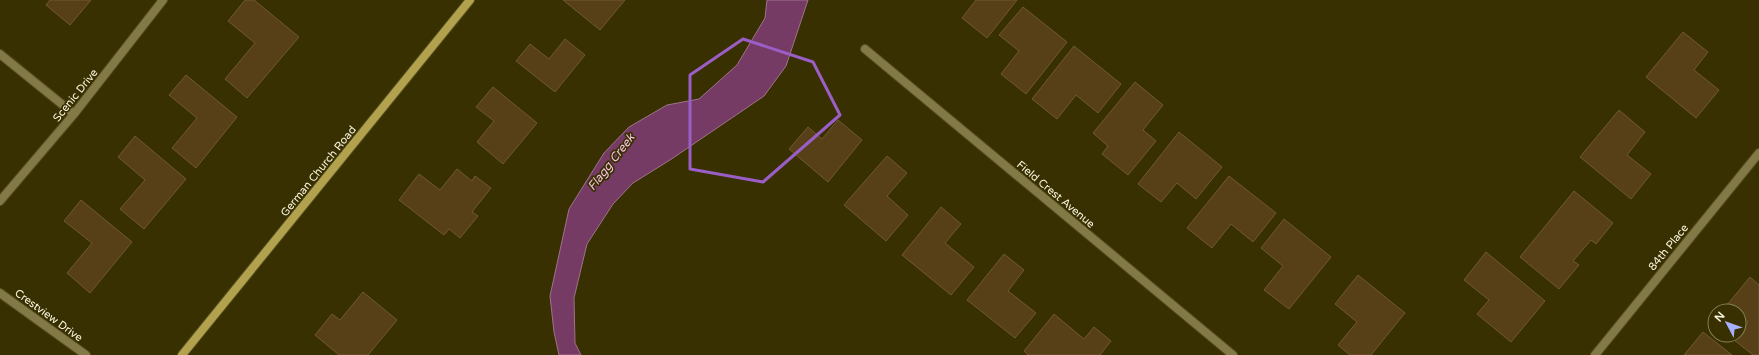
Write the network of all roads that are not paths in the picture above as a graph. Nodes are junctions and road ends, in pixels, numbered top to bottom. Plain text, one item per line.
1 (163, 0) edge
2 (470, 0) edge
3 (865, 49) dead end
4 (0, 54) edge
5 (74, 114) junction
6 (1759, 153) edge
7 (0, 201) edge
8 (0, 293) edge
9 (86, 355) edge
10 (182, 355) edge
11 (1233, 355) edge
12 (1594, 355) edge

1 - 5 street, Scenic Drive
2 - 10 street, German Church Road
3 - 11 street, Field Crest Avenue
4 - 5 street
5 - 7 street, Scenic Drive
6 - 12 street, 84th Place
8 - 9 street, Crestview Drive

